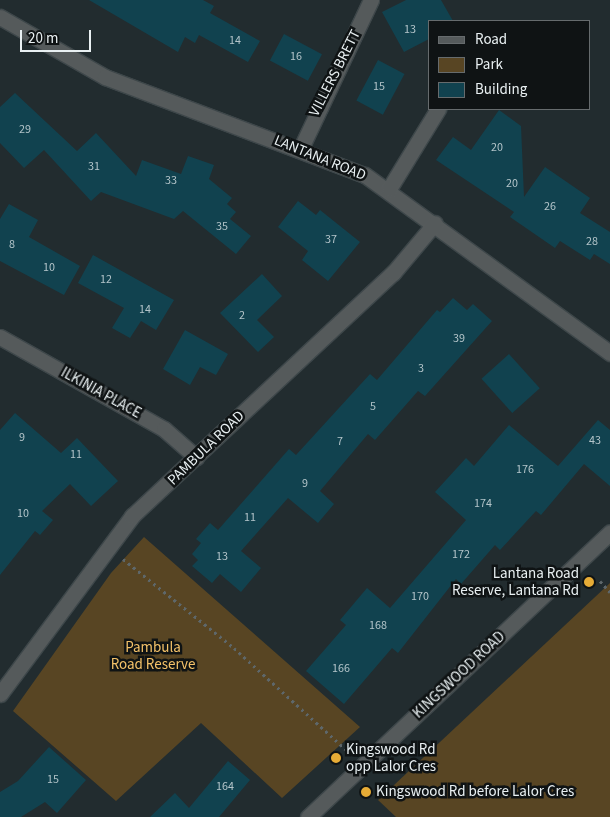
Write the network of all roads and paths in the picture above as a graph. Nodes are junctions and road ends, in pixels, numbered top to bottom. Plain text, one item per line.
1 (371, 0) edge
2 (0, 17) edge
3 (437, 110) edge
4 (301, 148) junction
5 (389, 189) junction
6 (435, 223) junction
7 (0, 337) edge
8 (610, 353) edge
9 (196, 456) junction
10 (610, 532) edge
11 (106, 546) junction
12 (600, 581) dead end
13 (610, 592) edge
14 (0, 694) edge
15 (363, 766) junction
16 (308, 817) edge

1 - 4 street, VILLERS BRETT
2 - 4 street, LANTANA ROAD
3 - 5 street
4 - 5 street, LANTANA ROAD
5 - 6 street, LANTANA ROAD
6 - 8 street, LANTANA ROAD
6 - 9 street, PAMBULA ROAD
7 - 9 street, ILKINIA PLACE
9 - 11 street, PAMBULA ROAD
10 - 15 street, KINGSWOOD ROAD
11 - 14 street, PAMBULA ROAD
11 - 15 path
12 - 13 path
15 - 16 street, KINGSWOOD ROAD

